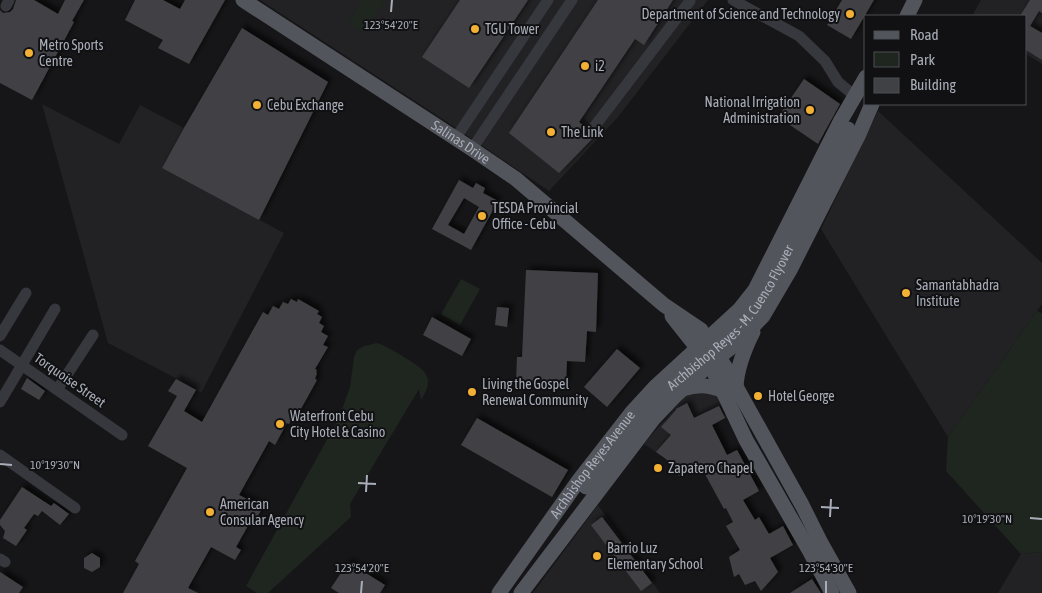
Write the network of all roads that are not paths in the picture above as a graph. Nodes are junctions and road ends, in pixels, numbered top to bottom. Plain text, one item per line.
1 (242, 0) edge
2 (548, 0) edge
3 (572, 0) edge
4 (693, 0) edge
5 (733, 0) edge
6 (915, 0) edge
7 (908, 15) edge
8 (864, 83) edge
9 (860, 95) edge
10 (872, 105) edge
11 (591, 131) dead end
12 (455, 139) junction
13 (472, 149) junction
14 (26, 293) dead end
15 (746, 302) junction
16 (55, 309) dead end
17 (762, 317) junction
18 (93, 335) dead end
19 (0, 336) edge
20 (702, 343) junction
21 (0, 350) edge
22 (715, 360) junction
23 (22, 365) junction
24 (659, 383) junction
25 (730, 389) junction
26 (57, 390) junction
27 (678, 393) junction
28 (0, 402) edge
29 (122, 435) dead end
30 (0, 455) edge
31 (586, 487) joint
32 (75, 508) dead end
33 (498, 593) edge
34 (510, 593) edge
35 (521, 593) edge
36 (832, 593) edge
37 (849, 593) edge

1 - 12 main road, Salinas Drive
2 - 12 street
3 - 13 street
4 - 11 street
5 - 9 street
6 - 7 main road
8 - 9 main road
9 - 15 main road, Archbishop Reyes Avenue
9 - 31 main road, Archbishop Reyes - M. Cuenco Flyover, bridge
10 - 17 main road
12 - 13 main road, Salinas Drive
13 - 20 main road, Salinas Drive
14 - 19 street
15 - 17 main road
15 - 20 main road, Archbishop Reyes Avenue
16 - 23 street
17 - 22 main road, Archbishop Reyes Avenue
17 - 25 main road
18 - 26 street
20 - 22 main road, Salinas Drive
20 - 24 main road, Archbishop Reyes Avenue
21 - 23 street, Torquoise Street
22 - 25 main road, Salinas Drive
22 - 27 main road, Archbishop Reyes Avenue
23 - 26 street, Torquoise Street
23 - 28 street
24 - 27 main road
24 - 33 main road, Archbishop Reyes Avenue
25 - 27 main road
25 - 36 main road
25 - 37 main road
26 - 29 street, Torquoise Street
27 - 35 main road, Archbishop Reyes Avenue
30 - 32 street
31 - 34 main road, Archbishop Reyes Avenue

